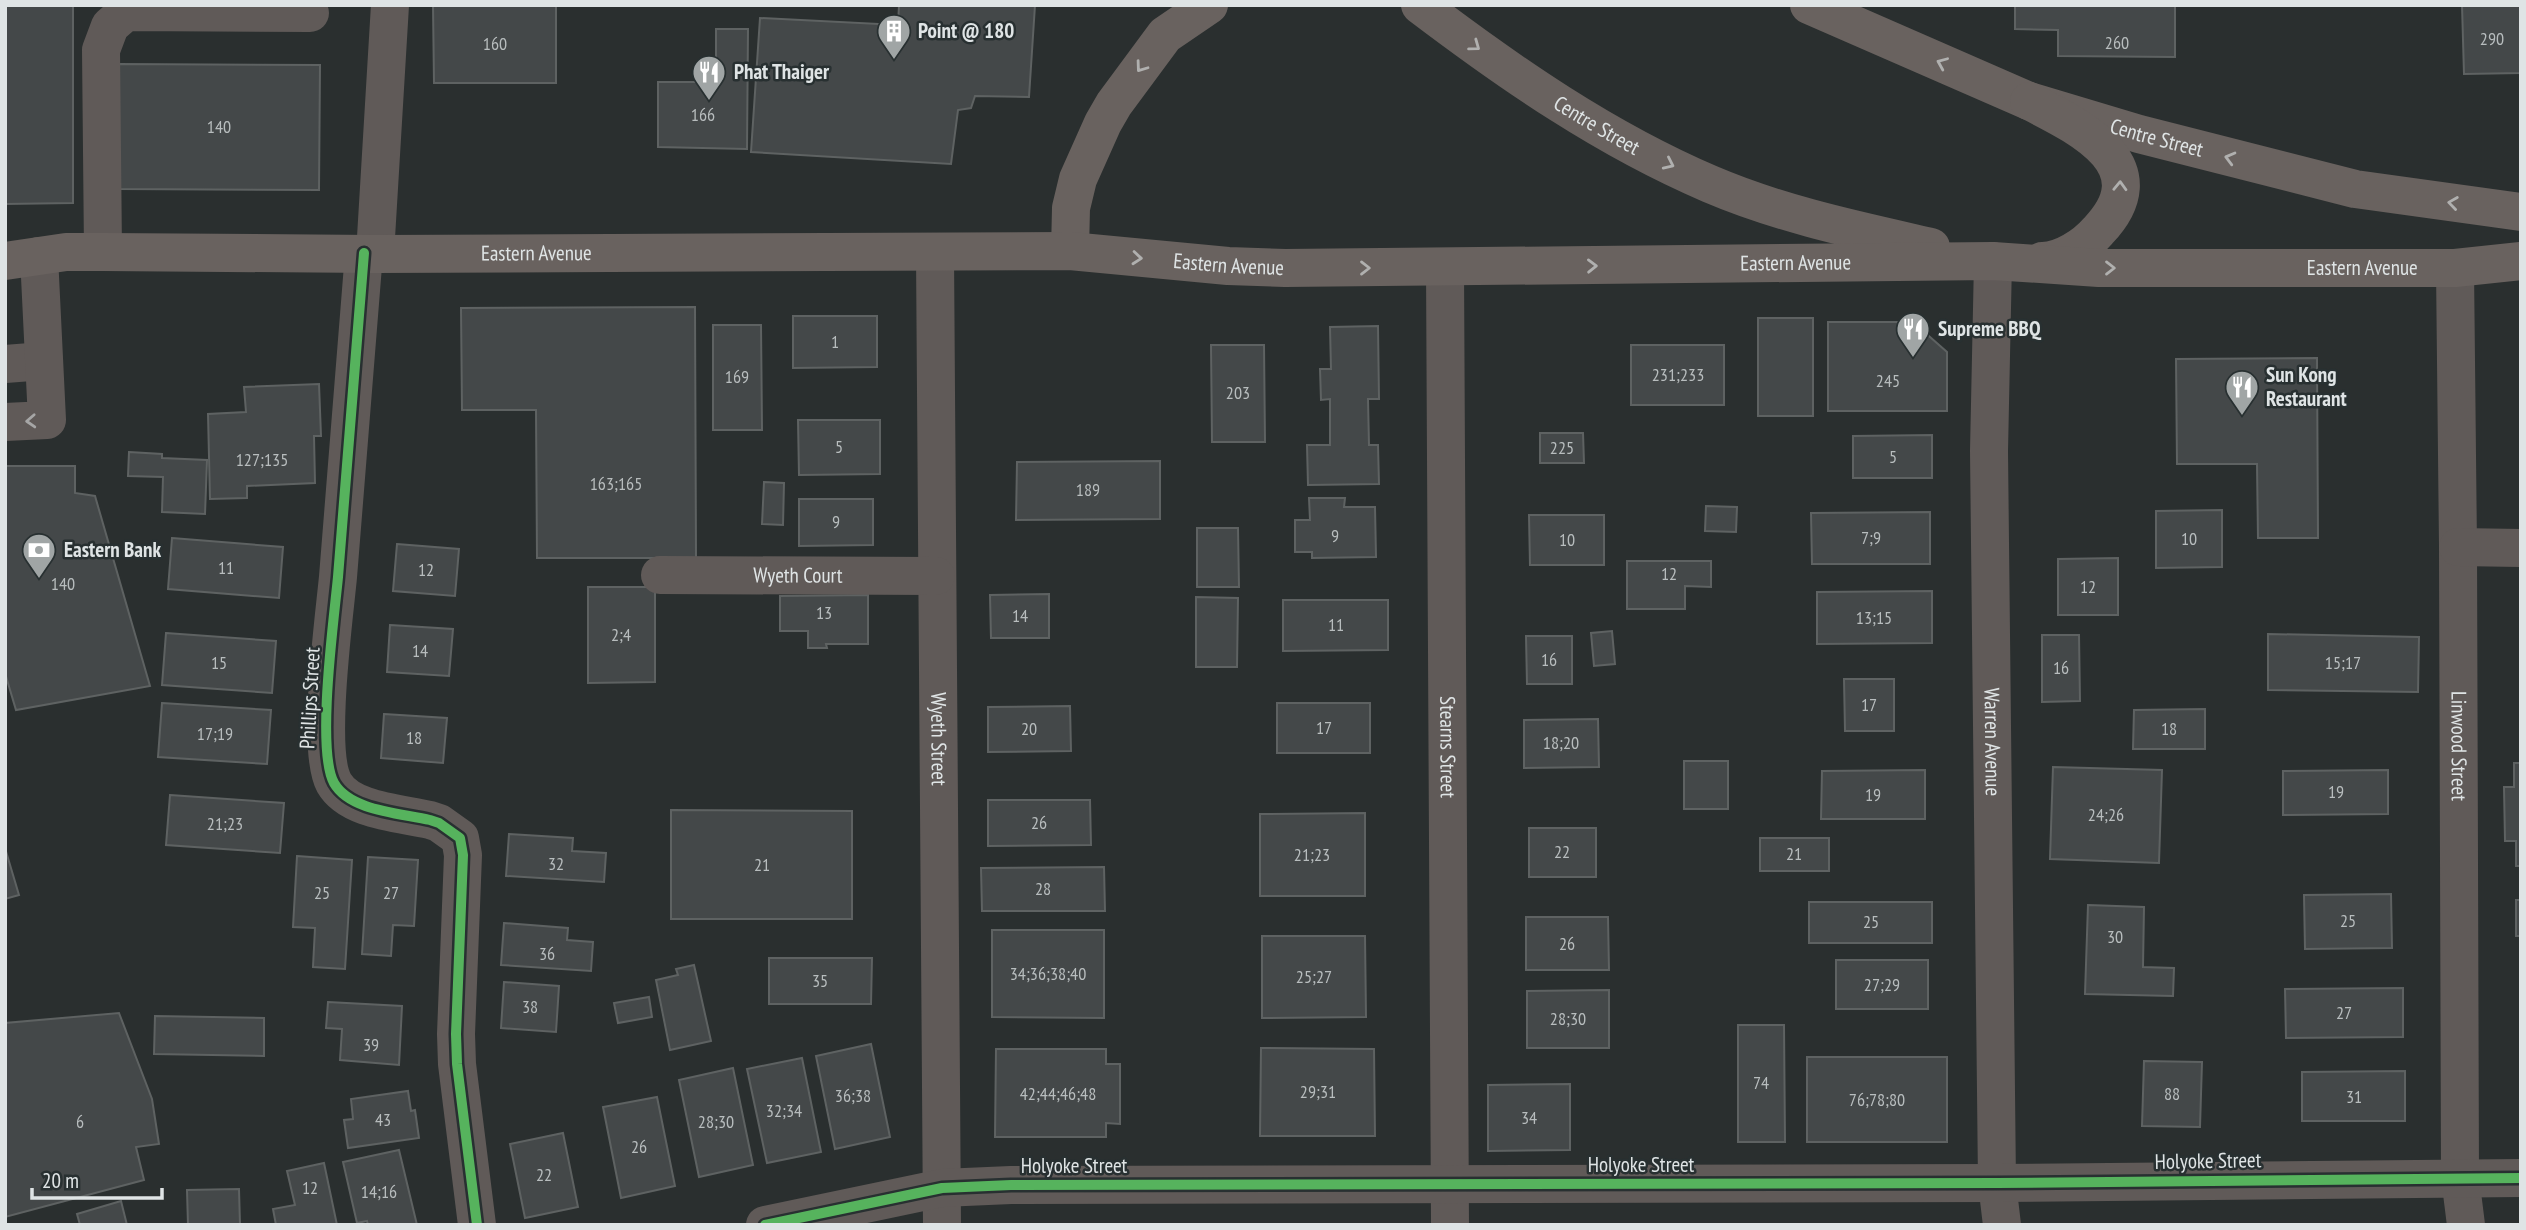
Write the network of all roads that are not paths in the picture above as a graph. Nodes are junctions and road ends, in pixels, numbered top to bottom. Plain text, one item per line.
1 (390, 5) edge
2 (1209, 5) edge
3 (1420, 5) edge
4 (1809, 5) edge
5 (310, 13) dead end
6 (1172, 20) edge
7 (2029, 101) junction
8 (2521, 212) edge
9 (103, 251) junction
10 (1069, 251) junction
11 (369, 253) junction
12 (935, 253) junction
13 (22, 258) edge
14 (1993, 261) junction
15 (2521, 261) edge
16 (1445, 267) junction
17 (2455, 268) junction
18 (44, 361) junction
19 (5, 364) edge
20 (5, 422) edge
21 (2458, 547) junction
22 (2521, 548) edge
23 (660, 575) dead end
24 (936, 576) junction
25 (2460, 1177) junction
26 (2521, 1178) edge
27 (1997, 1183) junction
28 (1450, 1184) junction
29 (942, 1206) edge
30 (477, 1225) edge
31 (765, 1225) edge
32 (1450, 1225) edge
33 (2003, 1225) edge
34 (2466, 1225) edge

1 - 11 street
2 - 6 main road
3 -> 14 main road, Centre Street
7 -> 4 main road, Centre Street
5 - 9 street
6 -> 10 main road
8 -> 7 main road, Centre Street
14 -> 7 main road
9 - 11 main road, Eastern Avenue
9 - 13 main road, Eastern Avenue
10 - 12 main road, Eastern Avenue
10 -> 16 main road, Eastern Avenue
11 - 12 main road, Eastern Avenue
11 - 30 street, Phillips Street
12 - 24 street, Wyeth Street
13 - 18 street
16 -> 14 main road, Eastern Avenue
14 -> 17 main road, Eastern Avenue
14 - 27 street, Warren Avenue
15 - 17 main road, Eastern Avenue
16 - 28 street, Stearns Street
17 - 21 street, Linwood Street
18 - 19 street
18 -> 20 street
21 - 22 street
21 - 25 street, Linwood Street
23 - 24 street, Wyeth Court
24 - 29 street, Wyeth Street
25 - 26 street, Holyoke Street
25 - 27 street, Holyoke Street
25 - 34 street, Linwood Street
27 - 28 street, Holyoke Street
27 - 33 street, Warren Avenue
28 - 29 street, Holyoke Street
28 - 32 street, Stearns Street
29 - 31 street, Holyoke Street

